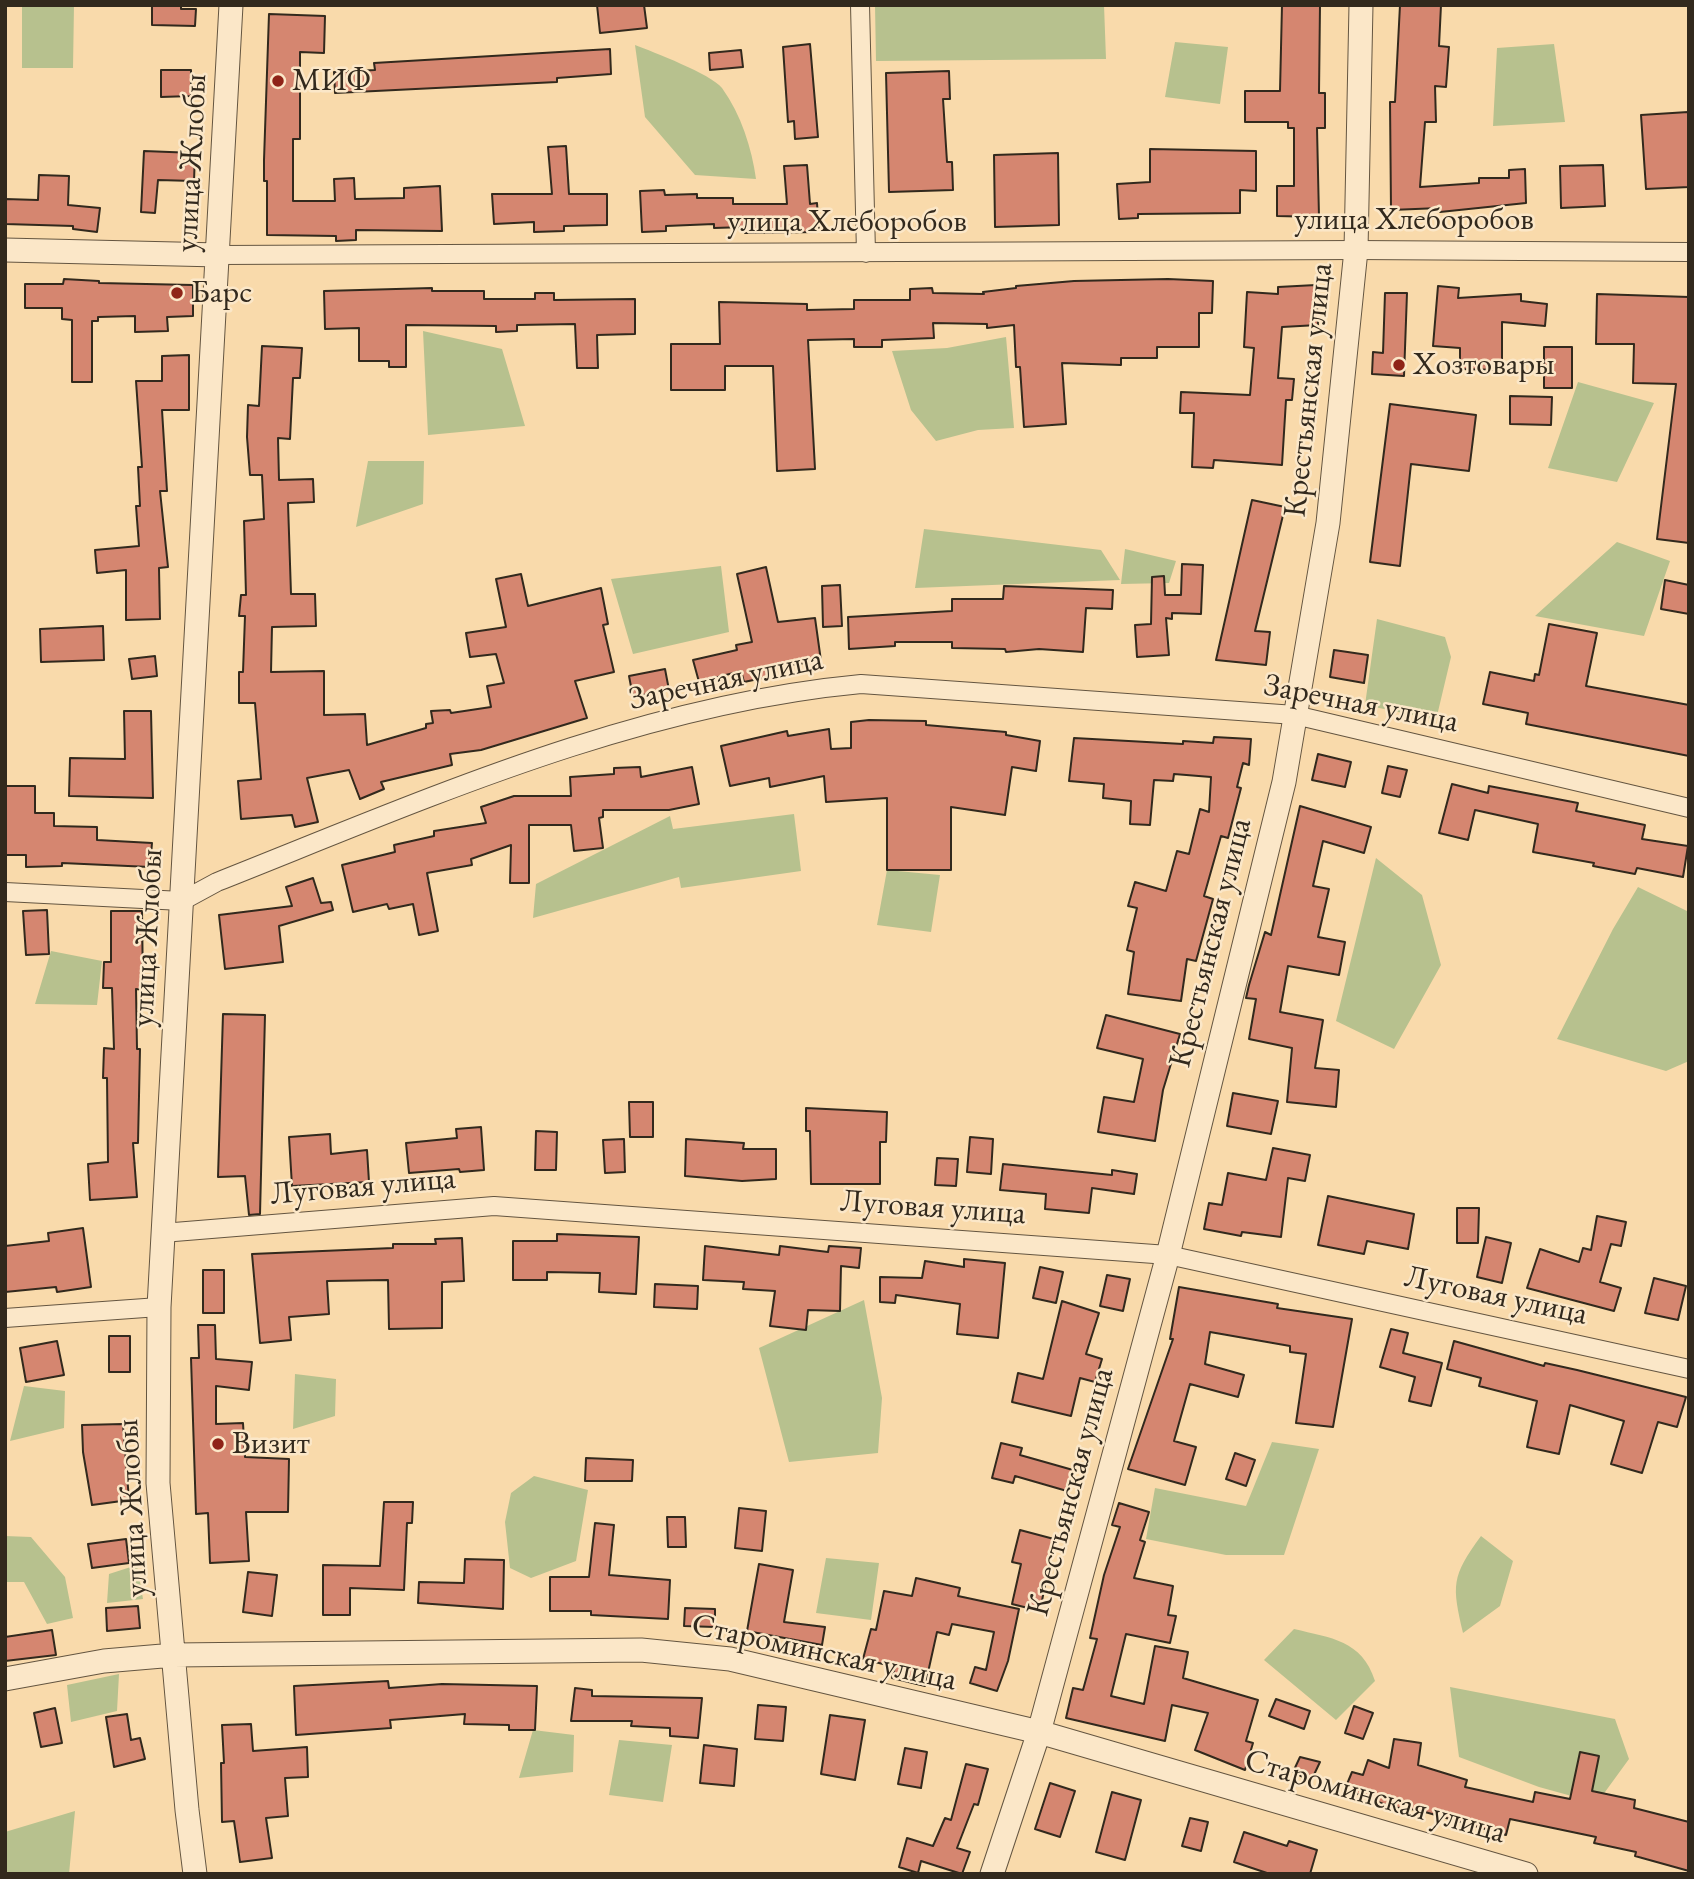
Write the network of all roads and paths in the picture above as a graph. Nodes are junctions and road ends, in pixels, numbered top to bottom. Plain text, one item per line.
1 (231, 5) edge
2 (860, 5) edge
3 (1361, 5) edge
4 (5, 250) edge
5 (1356, 250) junction
6 (1689, 252) edge
7 (866, 253) junction
8 (219, 255) junction
9 (1295, 715) junction
10 (1689, 808) edge
11 (5, 892) edge
12 (183, 901) junction
13 (162, 1233) junction
14 (1168, 1255) junction
15 (159, 1307) junction
16 (5, 1318) edge
17 (1689, 1369) edge
18 (174, 1655) junction
19 (5, 1679) edge
20 (1039, 1732) junction
21 (195, 1874) edge
22 (992, 1874) edge
23 (1527, 1874) edge

1 - 8 street, улица Жлобы
2 - 7 street
3 - 5 street, Крестьянская улица
4 - 8 street, улица Хлеборобов
5 - 6 street, улица Хлеборобов
5 - 7 street, улица Хлеборобов
5 - 9 street, Крестьянская улица
7 - 8 street, улица Хлеборобов
8 - 12 street, улица Жлобы
9 - 10 street, Заречная улица
9 - 12 street, Заречная улица
9 - 14 street, Крестьянская улица
11 - 12 street
12 - 13 street, улица Жлобы
13 - 14 street, Луговая улица
13 - 15 street, улица Жлобы
14 - 17 street, Луговая улица
14 - 20 street, Крестьянская улица
15 - 16 street
15 - 18 street, улица Жлобы
18 - 19 street, Староминская улица
18 - 20 street, Староминская улица
18 - 21 street, улица Жлобы
20 - 22 street, Крестьянская улица
20 - 23 street, Староминская улица

